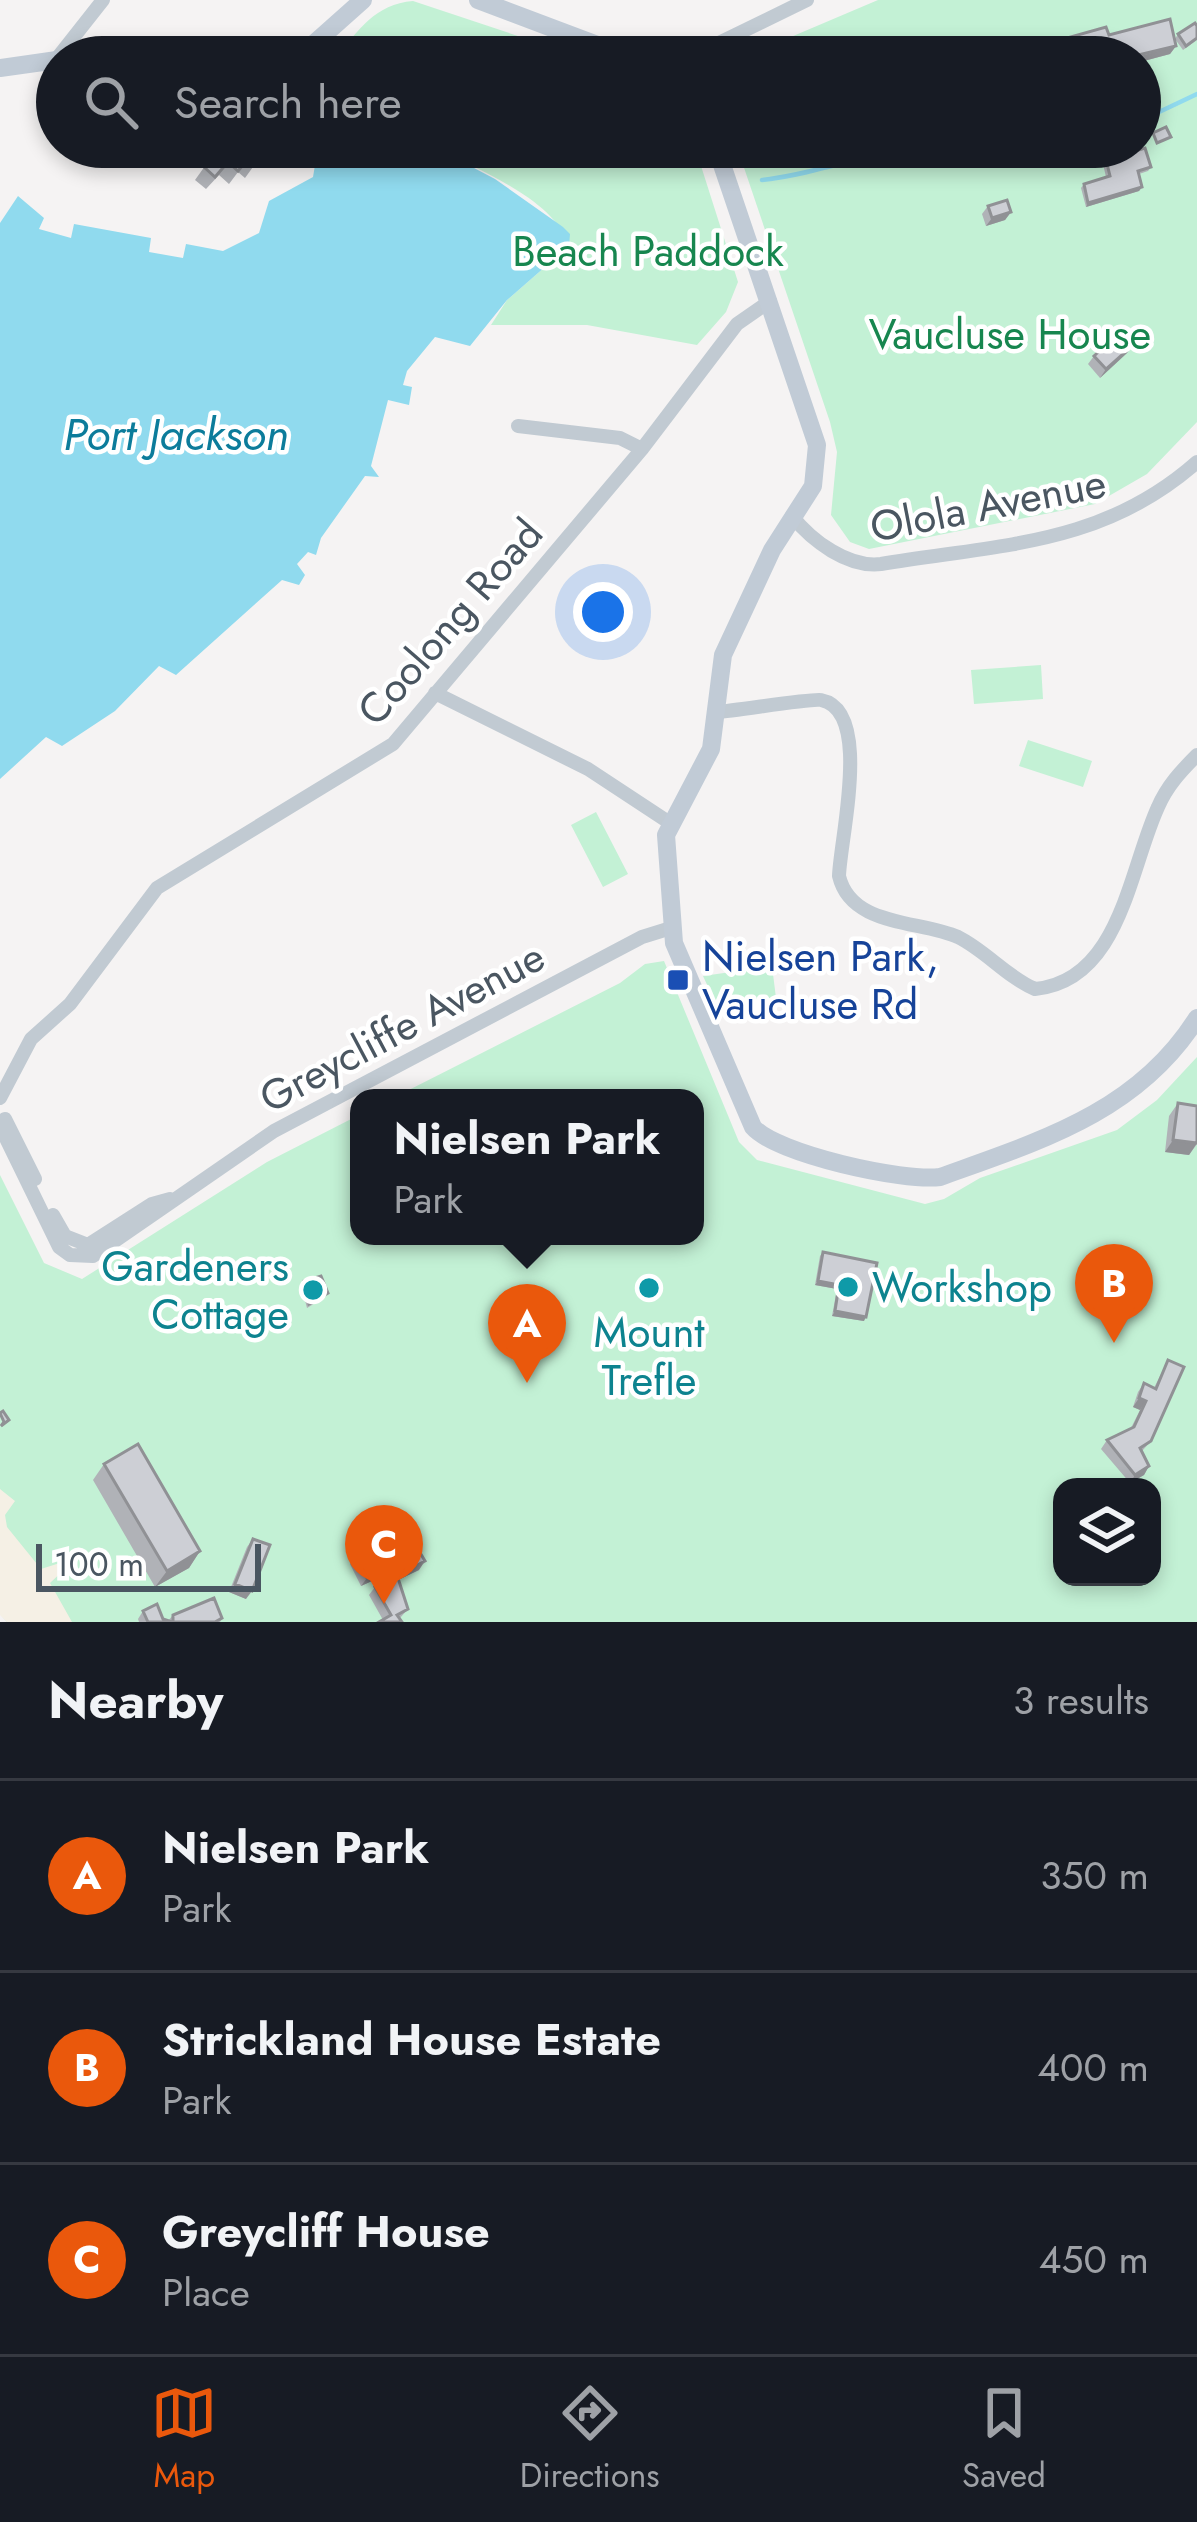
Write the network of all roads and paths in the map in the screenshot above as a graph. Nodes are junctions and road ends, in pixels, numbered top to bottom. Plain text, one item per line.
1 (103, 0) edge
2 (363, 0) edge
3 (478, 0) edge
4 (807, 0) edge
5 (74, 36) edge
6 (323, 36) edge
7 (573, 36) edge
8 (732, 36) edge
9 (36, 62) edge
10 (0, 68) edge
11 (723, 168) edge
12 (770, 301) junction
13 (518, 426) dead end
14 (641, 449) junction
15 (1197, 462) edge
16 (792, 516) junction
17 (435, 693) junction
18 (717, 712) junction
19 (1197, 755) edge
20 (670, 823) junction
21 (671, 928) junction
22 (1197, 1018) edge
23 (354, 1089) edge
24 (350, 1091) edge
25 (0, 1100) edge
26 (2, 1122) edge

1 - 5 street
2 - 6 street
3 - 7 street
4 - 8 street
9 - 10 street
11 - 12 street
12 - 14 street, Coolong Road
12 - 16 street
13 - 14 street
14 - 17 street, Coolong Road
15 - 16 street, Olola Avenue
16 - 18 street
17 - 20 street
17 - 25 street, Coolong Road
18 - 19 street
18 - 20 street
20 - 21 street
21 - 22 street
21 - 23 street, Greycliffe Avenue
24 - 26 street, Greycliffe Avenue
25 - 26 street

